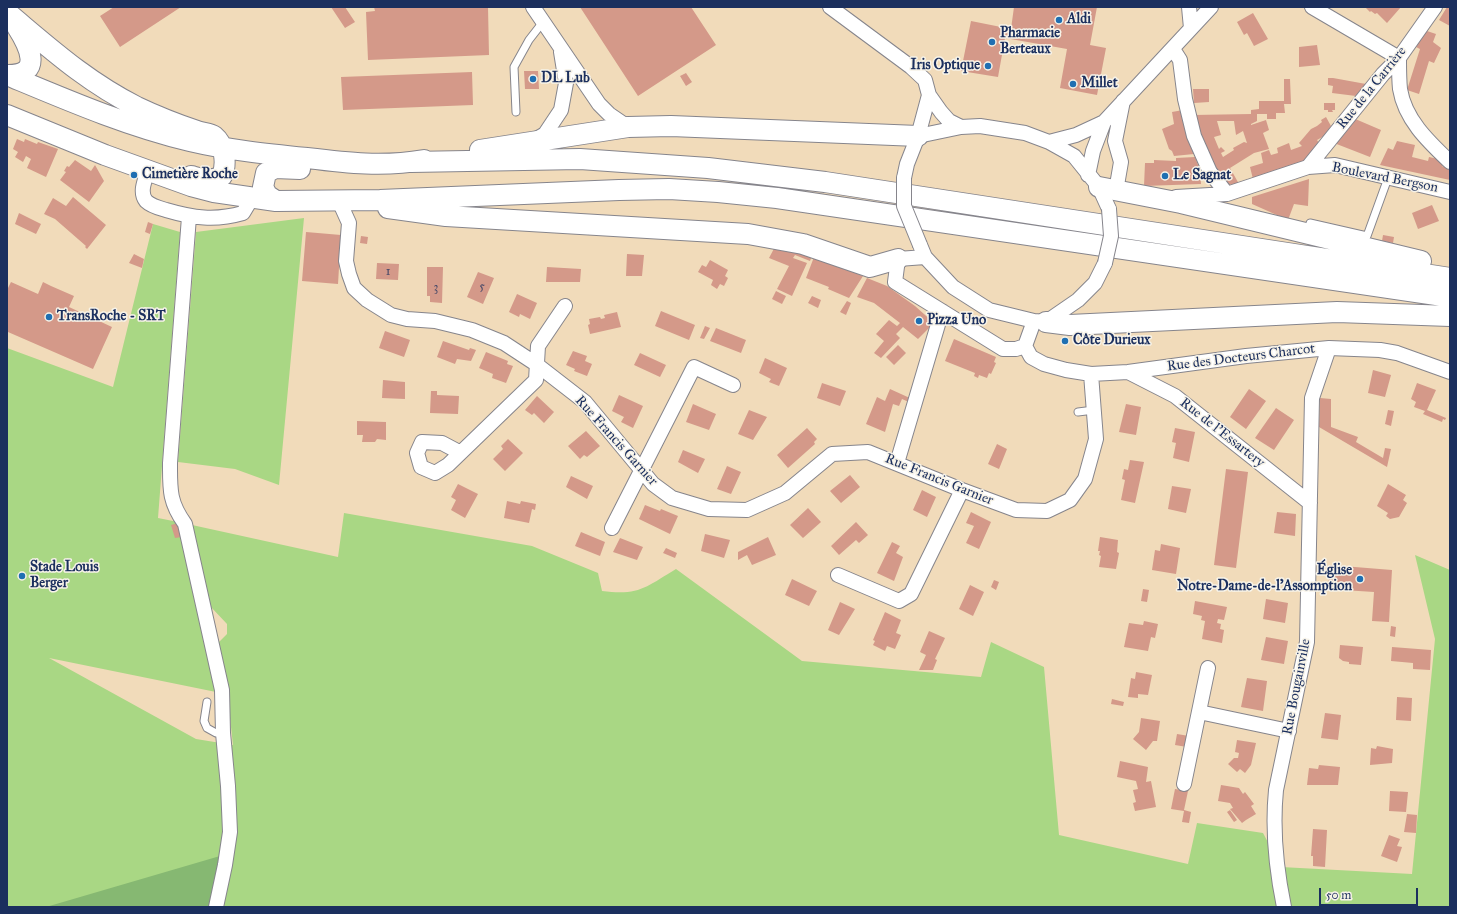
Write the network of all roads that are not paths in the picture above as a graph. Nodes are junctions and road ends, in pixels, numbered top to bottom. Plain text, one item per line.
1 (533, 7) edge
2 (830, 7) edge
3 (1189, 7) edge
4 (1211, 7) edge
5 (1312, 7) edge
6 (1435, 7) edge
7 (8, 12) edge
8 (543, 22) junction
9 (1191, 28) junction
10 (561, 50) junction
11 (1177, 55) junction
12 (1399, 58) junction
13 (8, 75) edge
14 (929, 95) junction
15 (1123, 101) junction
16 (7, 112) edge
17 (516, 112) dead end
18 (7, 115) edge
19 (1104, 122) junction
20 (628, 127) junction
21 (961, 127) junction
22 (918, 136) junction
23 (218, 141) junction
24 (1049, 142) junction
25 (529, 143) junction
26 (1450, 162) edge
27 (407, 163) junction
28 (1308, 167) junction
29 (148, 171) junction
30 (1388, 178) junction
31 (1101, 184) junction
32 (1450, 192) edge
33 (1227, 194) junction
34 (252, 198) junction
35 (1156, 198) junction
36 (276, 201) junction
37 (339, 201) junction
38 (189, 217) junction
39 (1310, 223) dead end
40 (922, 251) junction
41 (898, 259) junction
42 (1450, 269) edge
43 (1450, 278) edge
44 (1450, 297) edge
45 (565, 306) dead end
46 (942, 311) junction
47 (1450, 316) edge
48 (1040, 321) junction
49 (1329, 348) junction
50 (1028, 352) junction
51 (536, 364) junction
52 (1128, 372) junction
53 (1450, 372) edge
54 (1091, 374) junction
55 (733, 385) dead end
56 (1094, 410) junction
57 (1078, 412) dead end
58 (460, 452) dead end
59 (897, 463) junction
60 (642, 470) junction
61 (962, 490) junction
62 (1310, 503) junction
63 (612, 528) dead end
64 (838, 575) dead end
65 (1208, 668) dead end
66 (206, 702) dead end
67 (1198, 712) junction
68 (1289, 731) junction
69 (223, 733) junction
70 (1184, 784) dead end
71 (216, 907) edge
72 (1284, 907) edge

1 - 8 street
2 - 14 street
3 - 9 street
4 - 9 street
5 - 12 street
6 - 12 street, Rue de la Carrière
7 - 13 main road
7 - 23 main road
8 - 10 street
8 - 17 lane
9 - 11 street
10 - 20 street
10 - 25 street
11 - 15 street
11 - 33 street
12 - 26 street
12 - 28 street, Rue de la Carrière
13 - 23 main road
14 - 21 street
14 - 22 street
15 - 19 street
15 - 31 street
16 - 23 main road
18 - 29 main road
19 - 24 street
19 - 31 street
20 - 22 main road
20 - 25 main road
21 - 22 street
21 - 24 street
22 - 40 street, bridge
23 - 27 main road
24 - 31 street
25 - 27 main road
27 - 36 main road
27 - 43 main road
28 - 30 street, Boulevard Bergson
28 - 33 street, Boulevard Bergson
29 - 34 main road
29 - 38 street
30 - 32 street, Boulevard Bergson
30 - 39 lane
31 - 35 main road
31 - 48 street, bridge
33 - 35 street, Boulevard Bergson
34 - 36 main road
34 - 38 street
35 - 42 main road
36 - 37 main road
37 - 41 main road
37 - 44 main road
37 - 51 street, Rue Francis Garnier
38 - 69 street
40 - 41 street
40 - 48 street
41 - 46 street
45 - 51 street
46 - 50 street
46 - 59 street
47 - 48 main road
48 - 50 street
49 - 52 street, Rue des Docteurs Charcot
49 - 53 street, Rue des Docteurs Charcot
49 - 62 street, Rue Bougainville
50 - 54 street, Rue des Docteurs Charcot
51 - 58 street
51 - 60 street, Rue Francis Garnier
52 - 54 street, Rue des Docteurs Charcot
52 - 62 street, Rue de l'Essartery
54 - 56 street, Rue Francis Garnier
55 - 60 street
56 - 57 lane
56 - 61 street, Rue Francis Garnier
59 - 60 street, Rue Francis Garnier
59 - 61 street, Rue Francis Garnier
60 - 63 street
61 - 64 street
62 - 68 street, Rue Bougainville
65 - 67 street
66 - 69 lane
67 - 68 street
67 - 70 street
68 - 72 street, Rue Bougainville
69 - 71 street

